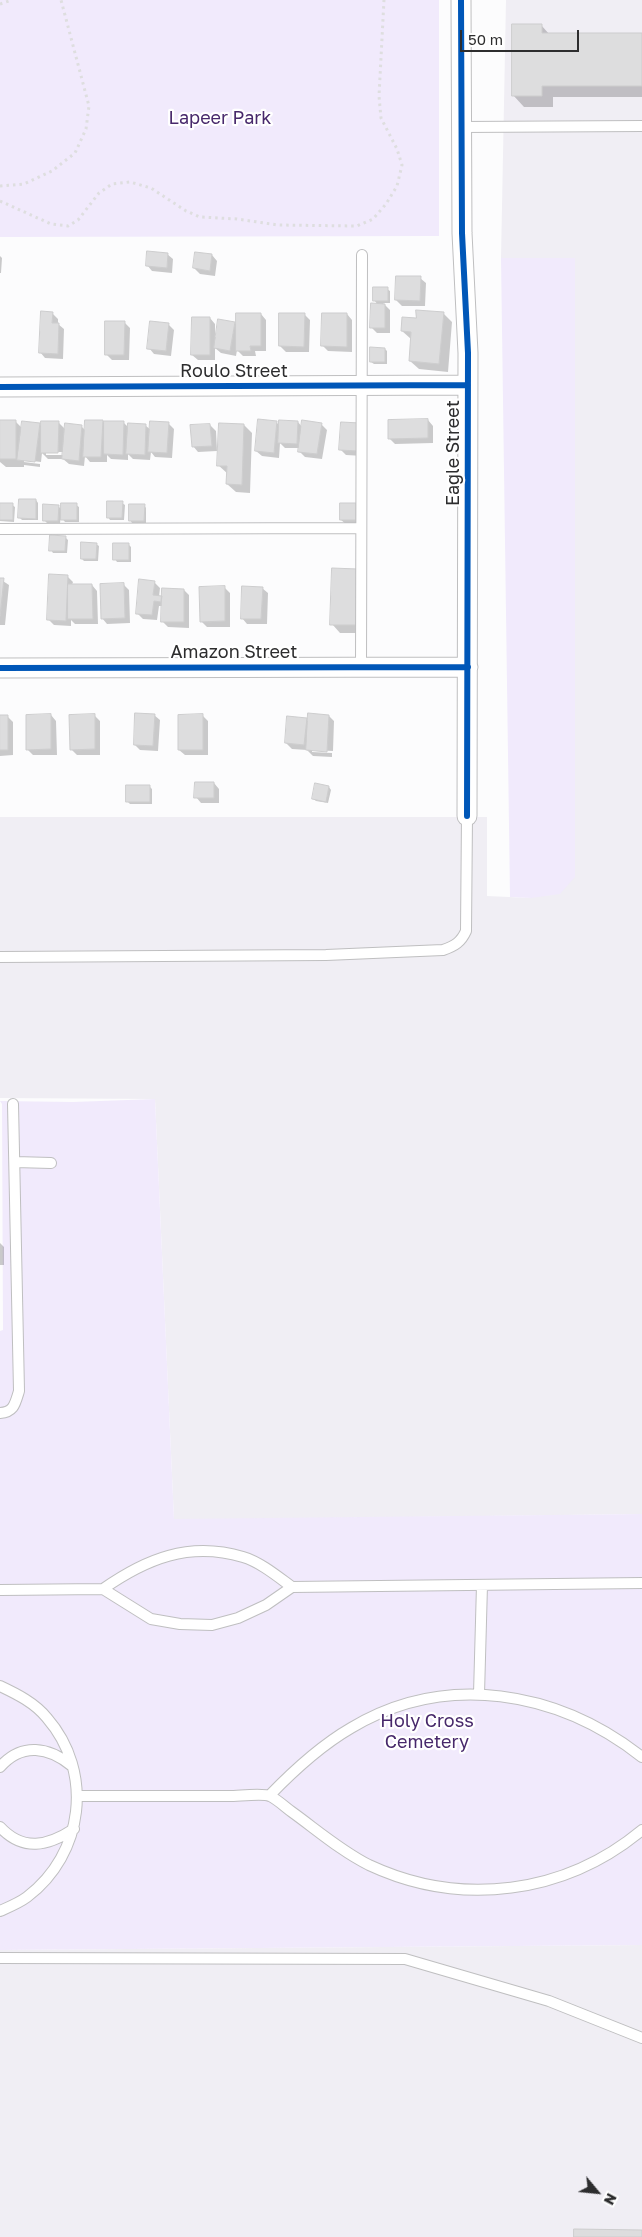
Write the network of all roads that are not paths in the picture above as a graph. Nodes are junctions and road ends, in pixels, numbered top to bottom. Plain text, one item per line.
1 (461, 0) edge
2 (642, 126) edge
3 (461, 127) junction
4 (362, 256) dead end
5 (362, 385) junction
6 (468, 385) junction
7 (0, 387) edge
8 (362, 528) junction
9 (0, 529) edge
10 (361, 667) junction
11 (468, 667) junction
12 (0, 668) edge
13 (467, 816) joint
14 (0, 957) edge
15 (14, 1104) dead end
16 (15, 1162) junction
17 (51, 1163) dead end
18 (0, 1414) edge
19 (642, 1583) edge
20 (482, 1585) junction
21 (292, 1587) junction
22 (103, 1589) junction
23 (0, 1590) edge
24 (0, 1686) edge
25 (479, 1694) junction
26 (642, 1757) edge
27 (73, 1766) junction
28 (0, 1767) edge
29 (78, 1796) junction
30 (269, 1796) junction
31 (0, 1827) edge
32 (74, 1829) junction
33 (642, 1830) edge
34 (0, 1911) edge
35 (0, 1958) edge
36 (642, 2038) edge

1 - 3 street, Eagle Street
2 - 3 lane
3 - 6 street, Eagle Street
4 - 5 lane
5 - 6 street, Roulo Street
5 - 7 street, Roulo Street
5 - 8 lane
6 - 11 street, Eagle Street
8 - 9 lane
8 - 10 lane
10 - 11 street, Amazon Street
10 - 12 street, Amazon Street
11 - 13 street, Eagle Street
13 - 14 lane, Eagle Street
15 - 16 lane
16 - 17 lane
16 - 18 lane
19 - 20 lane
20 - 21 lane
20 - 25 lane
21 - 22 lane
21 - 22 lane
22 - 23 lane
24 - 27 lane
25 - 26 lane
25 - 30 lane
27 - 28 lane
27 - 29 lane
29 - 30 lane
29 - 32 lane
30 - 33 lane
31 - 32 lane
32 - 34 lane
35 - 36 lane

